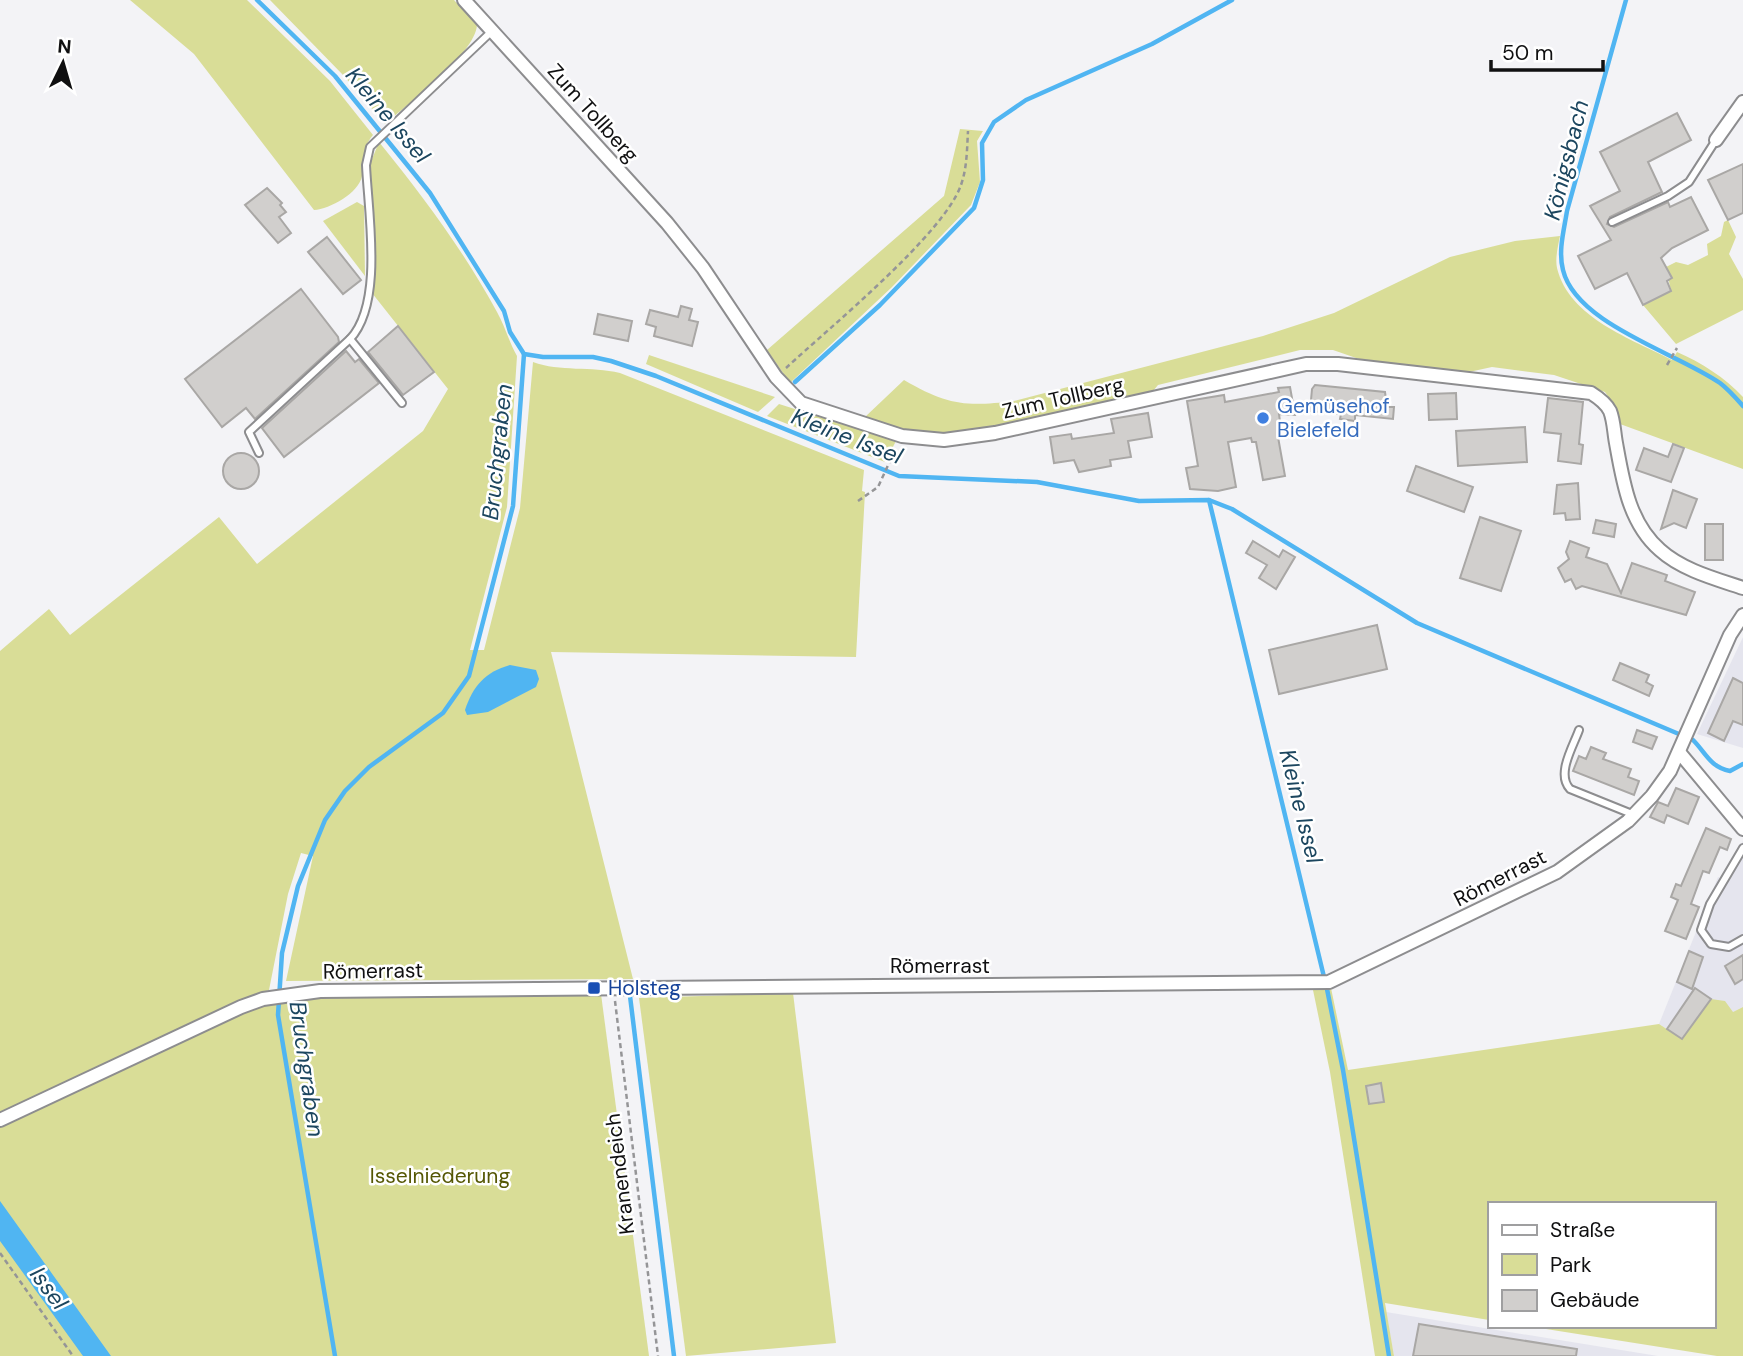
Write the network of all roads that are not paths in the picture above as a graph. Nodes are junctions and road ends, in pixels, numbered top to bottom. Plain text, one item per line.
1 (464, 0) edge
2 (492, 31) junction
3 (1743, 102) edge
4 (1716, 140) joint
5 (1612, 222) dead end
6 (350, 339) junction
7 (402, 403) dead end
8 (259, 453) dead end
9 (1743, 588) edge
10 (1743, 615) edge
11 (1579, 730) dead end
12 (1681, 747) junction
13 (1634, 815) junction
14 (1743, 829) edge
15 (1743, 848) edge
16 (1743, 939) edge
17 (0, 1120) edge

1 - 2 street, Zum Tollberg
2 - 6 lane
2 - 9 street, Zum Tollberg
3 - 4 street
4 - 5 lane
6 - 7 lane
6 - 8 lane
10 - 12 street, Römerrast
11 - 13 lane
12 - 13 street, Römerrast
12 - 14 street
13 - 17 street, Römerrast
15 - 16 lane

